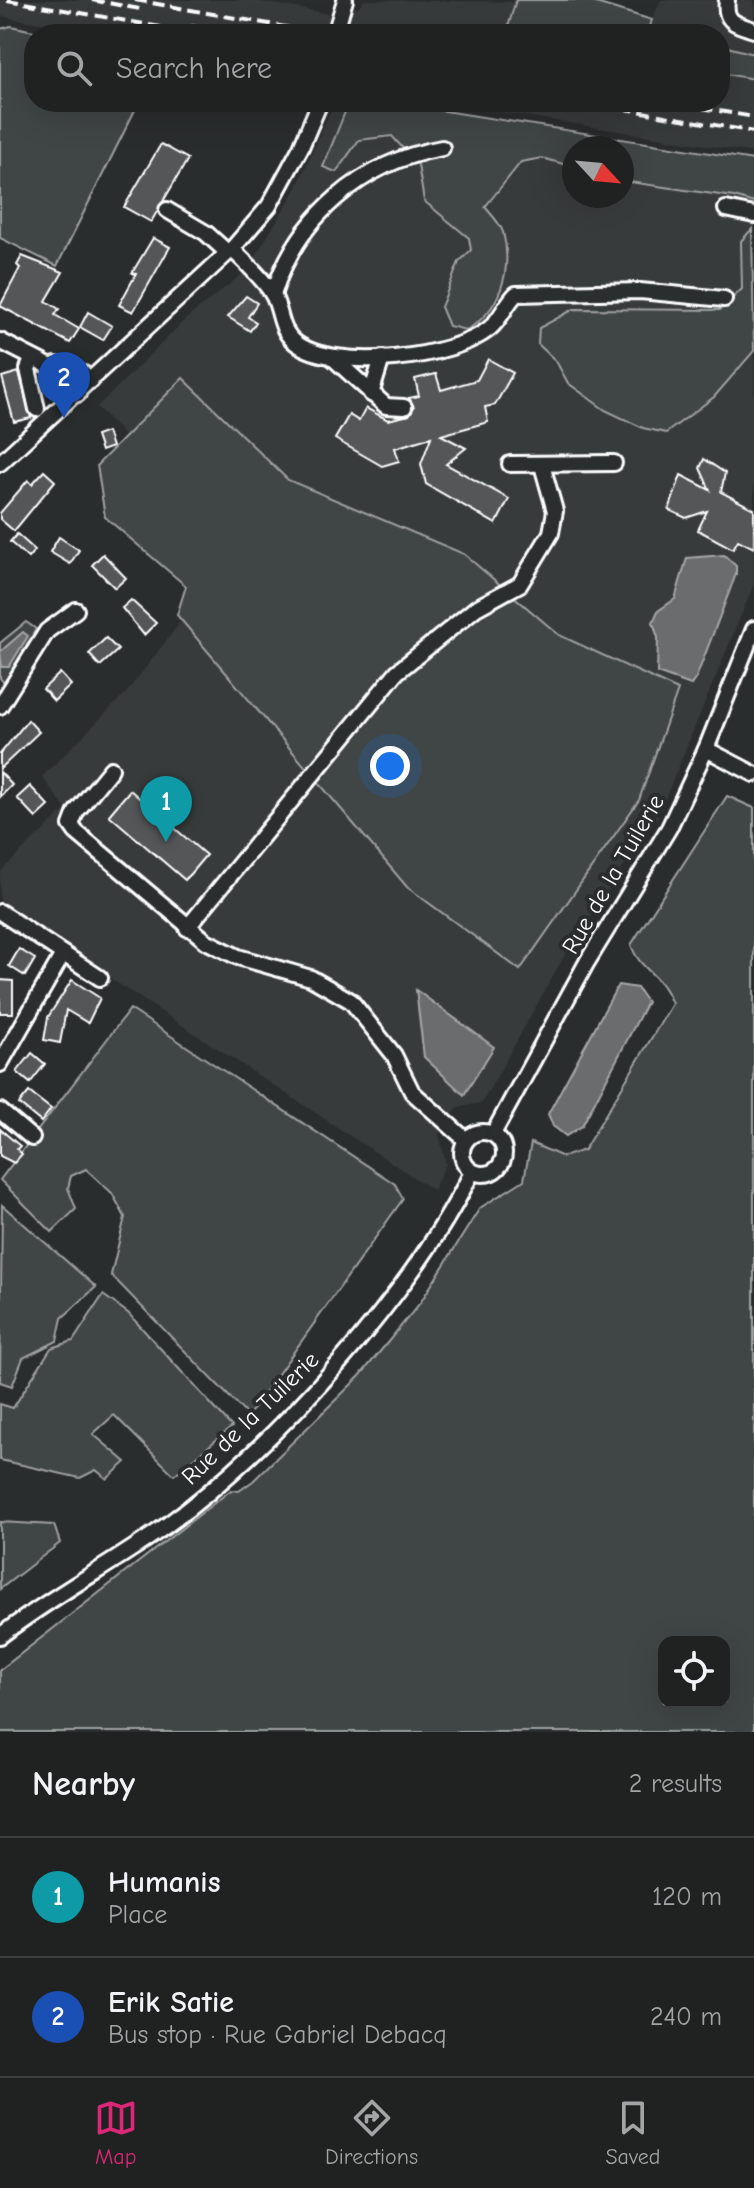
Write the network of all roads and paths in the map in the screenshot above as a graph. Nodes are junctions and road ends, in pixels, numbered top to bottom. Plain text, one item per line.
1 (727, 0) edge
2 (754, 30) edge
3 (315, 112) edge
4 (442, 148) dead end
5 (726, 209) dead end
6 (167, 210) dead end
7 (754, 215) edge
8 (230, 251) junction
9 (282, 264) junction
10 (250, 269) junction
11 (273, 295) junction
12 (724, 299) dead end
13 (0, 341) edge
14 (332, 357) junction
15 (382, 358) junction
16 (32, 359) junction
17 (49, 366) junction
18 (91, 381) junction
19 (78, 394) junction
20 (371, 394) junction
21 (404, 407) dead end
22 (37, 409) dead end
23 (0, 463) edge
24 (614, 463) dead end
25 (510, 464) dead end
26 (542, 465) junction
27 (76, 610) dead end
28 (754, 629) edge
29 (0, 706) edge
30 (706, 749) junction
31 (111, 769) dead end
32 (754, 774) edge
33 (0, 912) edge
34 (187, 928) junction
35 (63, 954) junction
36 (100, 978) dead end
37 (0, 1064) edge
38 (0, 1111) edge
39 (493, 1134) junction
40 (32, 1138) dead end
41 (466, 1140) junction
42 (472, 1172) junction
43 (0, 1636) edge

1 - 2 street
3 - 8 street
4 - 9 street
5 - 7 street
6 - 8 street
8 - 10 street
8 - 18 street
9 - 10 street
9 - 11 street
10 - 11 street
11 - 14 street
12 - 15 street
13 - 16 street
14 - 15 street
14 - 20 street
15 - 20 street
16 - 17 street
16 - 22 street
17 - 18 street
17 - 19 street
18 - 19 street
19 - 23 street
20 - 21 street
24 - 26 street
25 - 26 street
26 - 34 street
27 - 29 street
28 - 30 street, Rue de la Tuilerie
30 - 32 street
30 - 39 street, Rue de la Tuilerie
31 - 34 street
33 - 35 street
34 - 41 street
35 - 36 street
35 - 37 street
38 - 40 street
39 - 41 street
39 - 42 street
41 - 42 street
42 - 43 street, Rue de la Tuilerie

